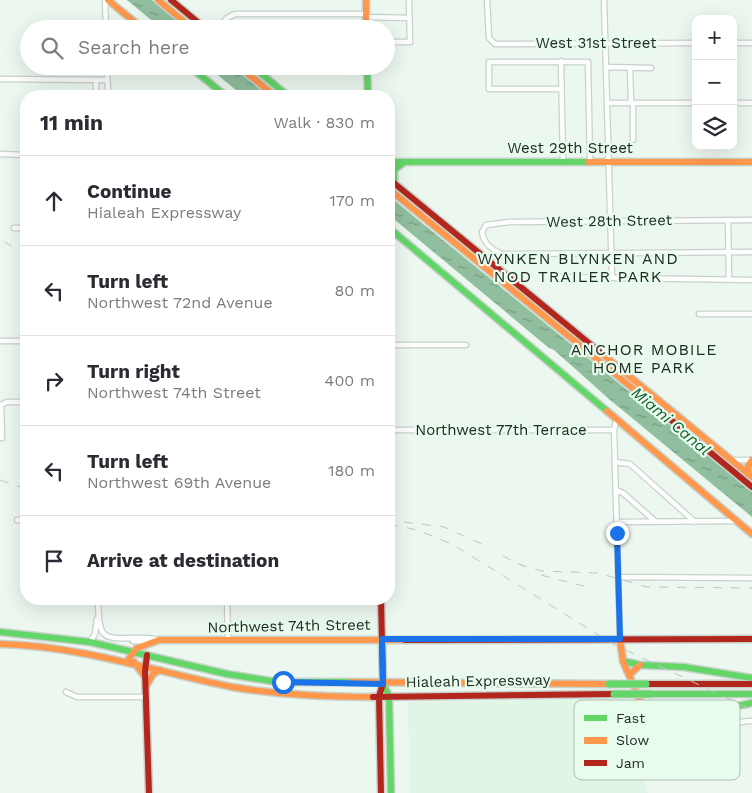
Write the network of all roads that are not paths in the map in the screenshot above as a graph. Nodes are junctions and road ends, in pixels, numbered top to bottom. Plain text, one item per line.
1 (107, 0) edge
2 (158, 0) edge
3 (171, 0) edge
4 (366, 0) edge
5 (409, 0) edge
6 (487, 0) edge
7 (604, 0) edge
8 (366, 16) junction
9 (409, 18) junction
10 (106, 20) edge
11 (132, 20) edge
12 (181, 20) edge
13 (195, 20) edge
14 (225, 20) edge
15 (366, 20) edge
16 (395, 42) edge
17 (605, 43) junction
18 (692, 43) edge
19 (737, 43) edge
20 (752, 43) edge
21 (561, 61) junction
22 (606, 67) junction
23 (630, 68) junction
24 (651, 68) dead end
25 (108, 75) edge
26 (200, 75) edge
27 (249, 75) edge
28 (263, 75) edge
29 (367, 75) edge
30 (0, 79) edge
31 (96, 80) junction
32 (108, 80) junction
33 (562, 89) junction
34 (96, 90) edge
35 (108, 90) edge
36 (219, 90) edge
37 (268, 90) edge
38 (281, 90) edge
39 (368, 90) edge
40 (608, 103) junction
41 (632, 103) junction
42 (692, 103) edge
43 (737, 103) edge
44 (752, 103) edge
45 (633, 140) dead end
46 (0, 154) edge
47 (20, 155) edge
48 (395, 162) edge
49 (608, 162) junction
50 (752, 162) edge
51 (403, 163) junction
52 (563, 163) junction
53 (590, 163) junction
54 (395, 169) edge
55 (395, 183) edge
56 (395, 194) edge
57 (728, 220) junction
58 (752, 220) edge
59 (612, 222) junction
60 (14, 228) dead end
61 (20, 228) edge
62 (395, 233) edge
63 (728, 252) junction
64 (752, 252) edge
65 (612, 253) junction
66 (502, 254) junction
67 (494, 264) junction
68 (556, 276) dead end
69 (612, 278) junction
70 (729, 279) junction
71 (752, 280) edge
72 (699, 314) dead end
73 (752, 314) edge
74 (0, 341) edge
75 (20, 341) edge
76 (395, 345) edge
77 (466, 345) dead end
78 (20, 402) edge
79 (616, 421) junction
80 (395, 430) edge
81 (614, 430) junction
82 (0, 438) edge
83 (713, 455) junction
84 (732, 460) junction
85 (752, 460) edge
86 (615, 462) junction
87 (750, 475) edge
88 (752, 487) edge
89 (616, 490) junction
90 (737, 521) junction
91 (617, 522) junction
92 (656, 522) junction
93 (695, 522) junction
94 (752, 534) edge
95 (619, 577) junction
96 (752, 578) edge
97 (98, 605) edge
98 (227, 605) edge
99 (381, 605) edge
100 (98, 618) junction
101 (0, 632) edge
102 (382, 639) junction
103 (620, 639) junction
104 (752, 639) edge
105 (127, 640) junction
106 (228, 641) junction
107 (90, 642) junction
108 (155, 642) junction
109 (0, 644) edge
110 (135, 652) junction
111 (147, 655) junction
112 (131, 661) junction
113 (623, 661) junction
114 (640, 665) junction
115 (146, 666) junction
116 (160, 670) junction
117 (629, 675) junction
118 (146, 678) junction
119 (752, 678) edge
120 (383, 684) junction
121 (752, 684) edge
122 (146, 687) junction
123 (66, 692) dead end
124 (752, 694) edge
125 (379, 696) junction
126 (388, 696) junction
127 (146, 697) junction
128 (640, 700) edge
129 (380, 756) junction
130 (391, 789) edge
131 (148, 793) edge
132 (381, 793) edge

1 - 10 street
1 - 11 main road
2 - 12 main road
3 - 13 main road
4 - 8 main road
5 - 9 street
6 - 17 street, West 31st Street
7 - 17 street
8 - 9 street
8 - 14 street
8 - 15 main road
9 - 16 street
17 - 18 street, West 31st Street
17 - 22 street
19 - 20 street
21 - 33 street
21 - 33 street
21 - 53 street
22 - 23 street
22 - 40 street
23 - 24 street
23 - 41 street
25 - 32 street
26 - 36 main road
27 - 37 main road
28 - 38 main road
29 - 39 main road
30 - 31 street
31 - 32 street
31 - 34 street
32 - 35 street
33 - 52 street
40 - 41 street
40 - 49 street
41 - 42 street
41 - 45 street
43 - 44 street
46 - 47 street
48 - 51 main road, West 29th Street
49 - 50 main road, West 29th Street
49 - 53 main road, West 29th Street
49 - 59 street
51 - 52 main road, West 29th Street
51 - 54 main road
52 - 53 main road, West 29th Street
55 - 67 main road
56 - 83 main road
57 - 58 street, West 28th Street
57 - 59 street, West 28th Street
57 - 63 street
59 - 65 street
59 - 66 street, West 28th Street
60 - 61 street
62 - 79 main road
63 - 64 street
63 - 65 street
63 - 70 street
65 - 66 street
65 - 69 street
66 - 67 street
67 - 84 main road
68 - 69 street
69 - 70 street
70 - 71 street
72 - 73 street
74 - 75 street
76 - 77 street
78 - 82 street
79 - 81 street
79 - 90 main road
80 - 81 street, Northwest 77th Terrace
81 - 86 street
83 - 84 main road
83 - 88 main road
84 - 85 street
84 - 87 main road
85 - 87 main road
86 - 89 street
86 - 93 street
89 - 91 street
89 - 92 street
90 - 93 street
90 - 94 main road
91 - 92 street
91 - 95 street
92 - 93 street
95 - 96 street
95 - 103 street
97 - 100 street
98 - 106 street
99 - 102 main road
100 - 105 street, Northwest 74th Street
100 - 107 street
101 - 107 main road, Hialeah Expressway
102 - 103 main road, Northwest 74th Street
102 - 106 main road, Northwest 74th Street
102 - 120 main road
103 - 104 main road, Northwest 74th Street
103 - 113 main road
105 - 108 street, Northwest 74th Street
105 - 108 street, Northwest 74th Street
106 - 108 main road, Northwest 74th Street
107 - 110 main road, Hialeah Expressway
108 - 110 main road
109 - 112 main road, Hialeah Expressway
110 - 111 main road, Hialeah Expressway
110 - 112 main road
111 - 115 main road
111 - 120 main road, Hialeah Expressway
112 - 115 main road, Hialeah Expressway
112 - 118 main road
113 - 114 main road
113 - 117 main road
114 - 117 main road
114 - 119 main road
115 - 116 main road, Hialeah Expressway
115 - 118 main road
116 - 122 main road
116 - 125 main road, Hialeah Expressway
117 - 128 main road
118 - 122 main road
120 - 121 main road, Hialeah Expressway, bridge
120 - 125 main road
120 - 126 main road
122 - 127 main road
123 - 127 street
124 - 126 main road, Hialeah Expressway, bridge
125 - 126 main road, Hialeah Expressway
125 - 129 main road
126 - 130 main road
127 - 131 main road
129 - 130 main road
129 - 132 main road

